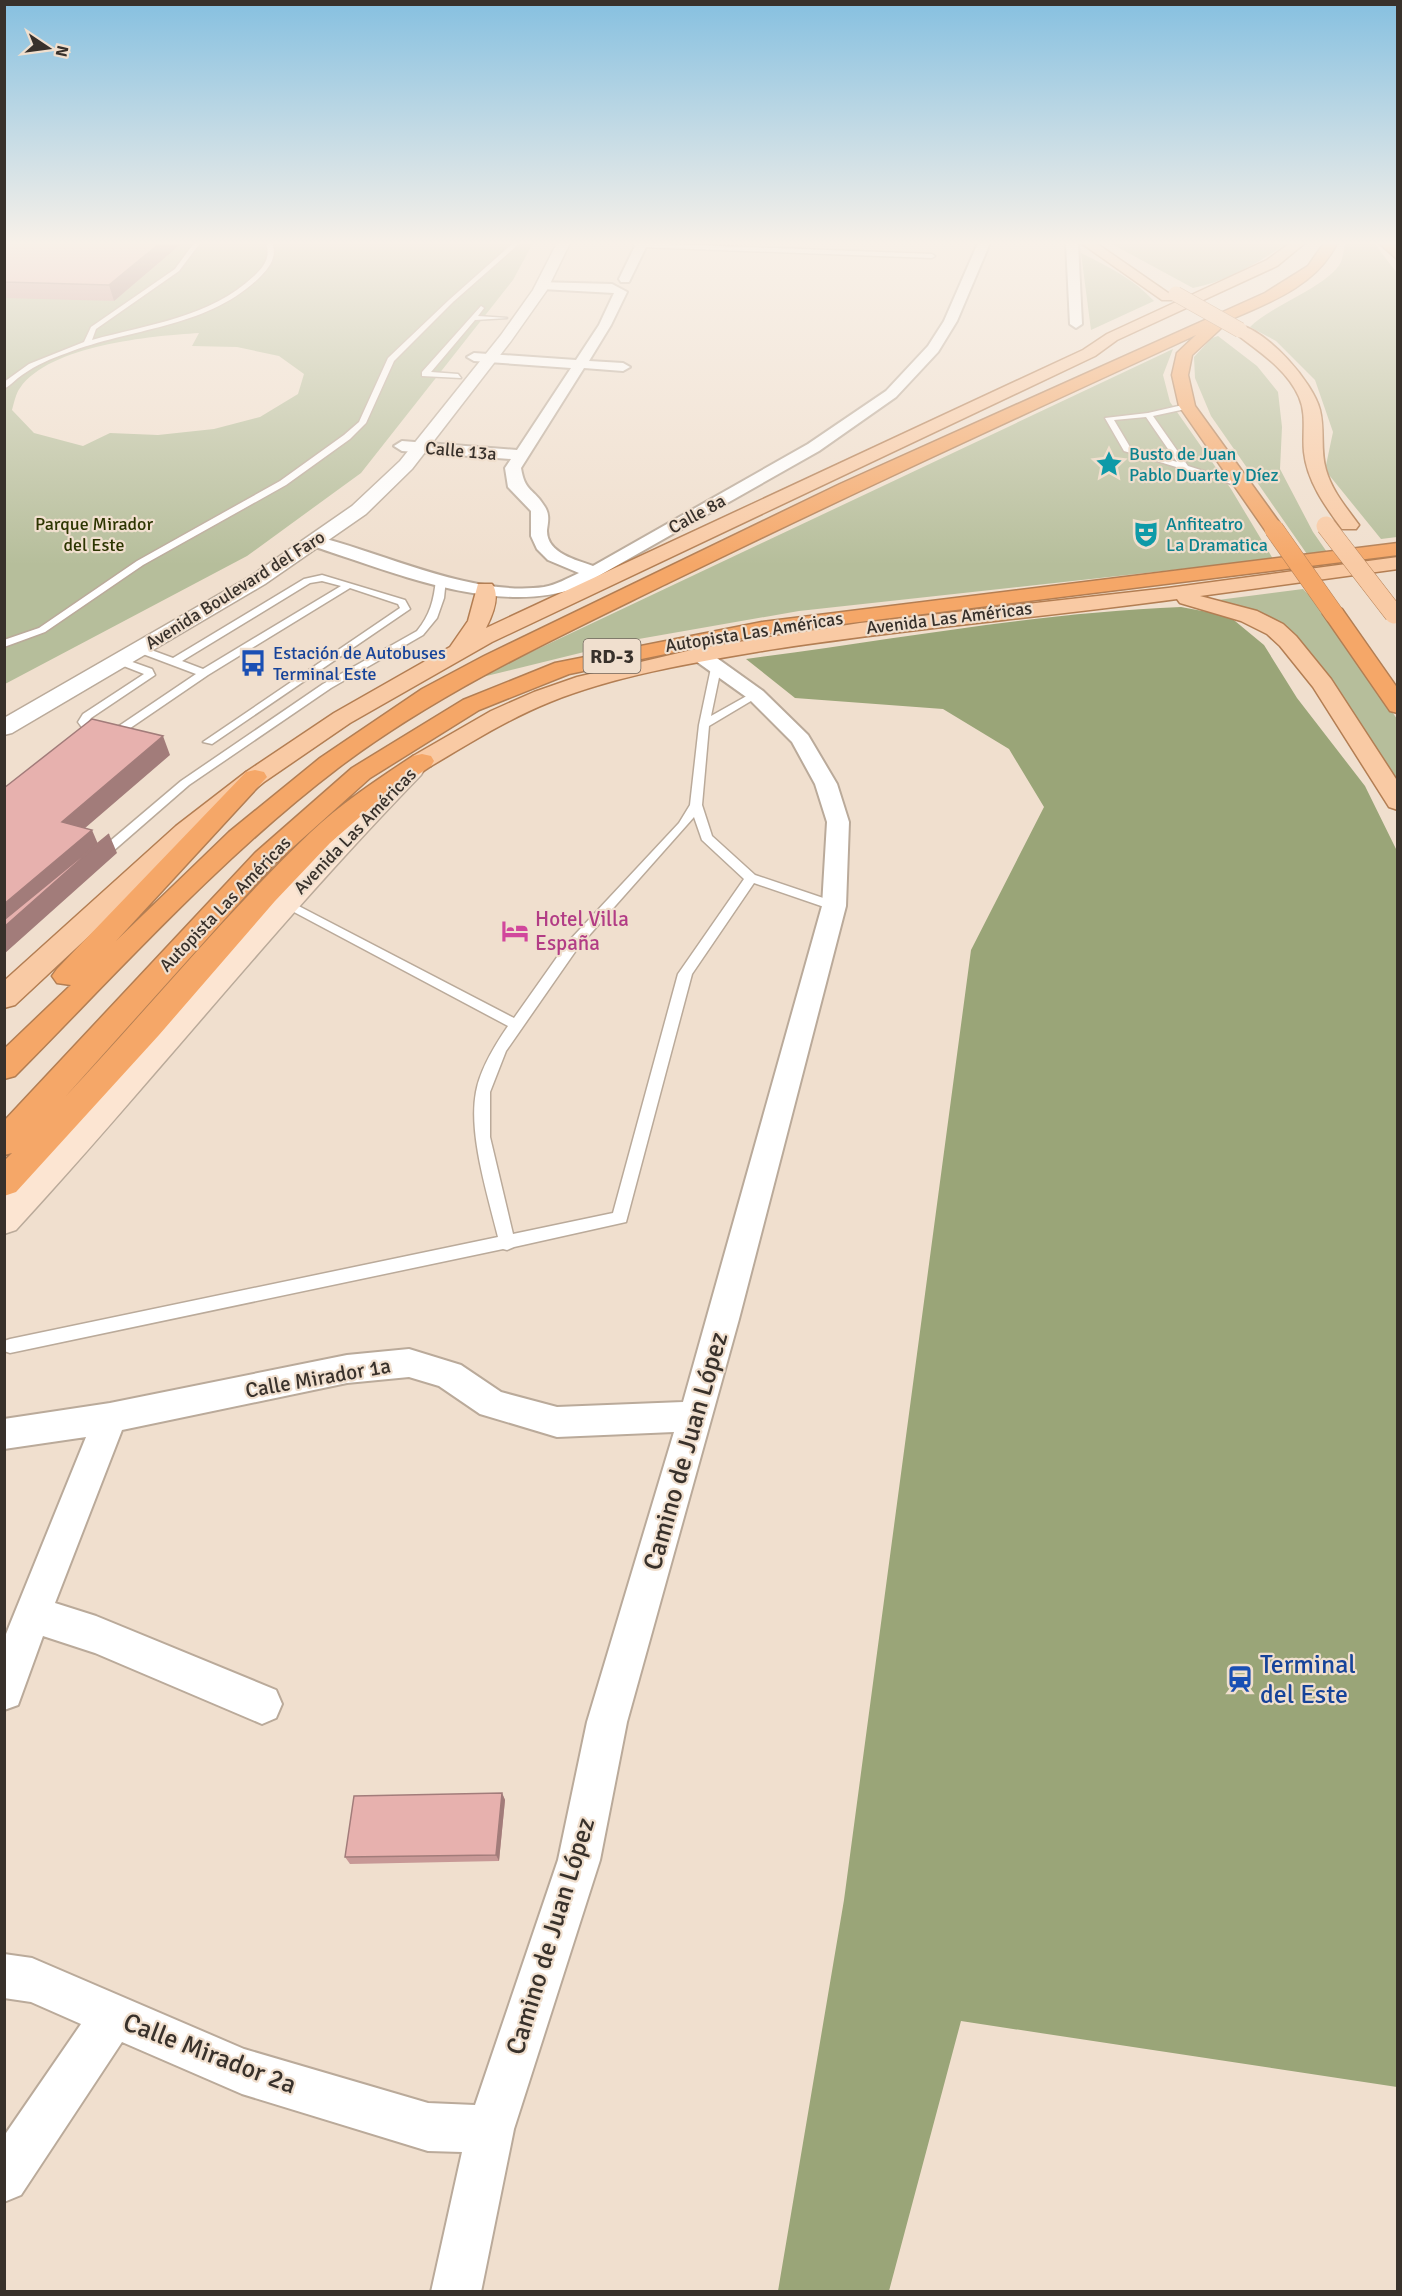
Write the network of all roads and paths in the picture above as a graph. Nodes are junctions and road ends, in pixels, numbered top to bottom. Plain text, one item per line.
1 (71, 350) edge
2 (401, 350) edge
3 (446, 350) edge
4 (485, 350) edge
5 (487, 350) edge
6 (588, 350) edge
7 (933, 350) edge
8 (1093, 350) edge
9 (1175, 350) edge
10 (1190, 350) edge
11 (1256, 350) edge
12 (1267, 350) edge
13 (481, 357) junction
14 (579, 364) junction
15 (623, 367) dead end
16 (458, 376) junction
17 (4, 387) edge
18 (1187, 406) junction
19 (1148, 415) junction
20 (411, 447) junction
21 (520, 455) junction
22 (1297, 456) dead end
23 (1185, 468) junction
24 (1300, 477) dead end
25 (1245, 487) junction
26 (1309, 495) dead end
27 (1322, 519) dead end
28 (315, 542) junction
29 (1398, 549) edge
30 (1398, 563) edge
31 (591, 572) junction
32 (441, 579) junction
33 (349, 585) junction
34 (485, 588) junction
35 (1398, 588) edge
36 (545, 592) junction
37 (1168, 594) junction
38 (563, 600) junction
39 (1396, 616) edge
40 (4, 644) edge
41 (139, 649) junction
42 (456, 653) junction
43 (120, 661) junction
44 (708, 661) junction
45 (174, 662) junction
46 (204, 673) junction
47 (756, 695) junction
48 (1398, 706) edge
49 (4, 709) edge
50 (704, 725) junction
51 (4, 728) edge
52 (208, 742) dead end
53 (422, 761) junction
54 (255, 777) junction
55 (1398, 802) edge
56 (696, 805) junction
57 (92, 863) edge
58 (751, 878) junction
59 (285, 904) junction
60 (834, 906) junction
61 (4, 998) edge
62 (517, 1025) junction
63 (4, 1046) edge
64 (4, 1068) edge
65 (4, 1143) edge
66 (4, 1184) edge
67 (4, 1220) edge
68 (507, 1244) junction
69 (10, 1346) dead end
70 (695, 1416) junction
71 (110, 1418) junction
72 (4, 1434) edge
73 (33, 1614) junction
74 (4, 1691) edge
75 (262, 1704) dead end
76 (4, 1976) edge
77 (112, 2016) junction
78 (490, 2129) junction
79 (4, 2178) edge
80 (456, 2292) edge

1 - 17 lane
2 - 40 lane
3 - 16 lane
4 - 13 street, Avenida Boulevard del Faro
5 - 13 street, Avenida Boulevard del Faro
6 - 14 street
7 - 31 street, Calle 8a
8 - 38 main road
9 - 64 highway, Autopista Las Américas / RD-3
10 - 18 highway
11 - 22 main road
12 - 35 main road
13 - 14 street
13 - 16 street, Avenida Boulevard del Faro
13 - 20 street, Avenida Boulevard del Faro
14 - 15 street
14 - 21 street
16 - 20 street, Avenida Boulevard del Faro
18 - 19 lane
18 - 25 highway
19 - 23 lane
19 - 23 lane
20 - 21 street, Calle 13a
20 - 28 street, Avenida Boulevard del Faro
20 - 49 street, Avenida Boulevard del Faro
21 - 31 street
23 - 25 lane
24 - 26 main road
25 - 48 highway, bridge
27 - 39 main road, bridge
28 - 32 street, Calle 8a
28 - 41 street, Avenida Boulevard del Faro
29 - 65 highway, Autopista Las Américas / RD-3
30 - 37 main road, Avenida Las Américas
31 - 36 street, Calle 8a
32 - 34 street, Calle 8a
32 - 57 lane
33 - 45 lane
33 - 46 lane
33 - 52 lane
34 - 36 street, Calle 8a
34 - 42 main road
36 - 38 street
37 - 44 main road, Avenida Las Américas
37 - 55 main road
38 - 42 main road
41 - 43 street, Avenida Boulevard del Faro
41 - 45 lane
42 - 54 main road
43 - 46 lane
43 - 51 street, Avenida Boulevard del Faro
44 - 47 street, Camino de Juan López
44 - 50 lane
44 - 53 main road, Avenida Las Américas
45 - 46 lane
47 - 50 lane
47 - 60 street, Camino de Juan López
50 - 56 lane
53 - 59 main road, Avenida Las Américas
53 - 66 highway
54 - 61 main road
54 - 63 highway
56 - 58 lane
56 - 62 lane
58 - 60 lane
58 - 68 lane
59 - 62 lane
59 - 67 main road, Avenida Las Américas
60 - 70 street, Camino de Juan López
62 - 68 lane
68 - 69 lane
70 - 71 street, Calle Mirador 1a
70 - 78 street, Camino de Juan López
71 - 72 street, Calle Mirador 1a
71 - 73 street
73 - 74 street
73 - 75 street
76 - 77 street, Calle Mirador 2a
77 - 78 street, Calle Mirador 2a
77 - 79 street
78 - 80 street, Camino de Juan López

